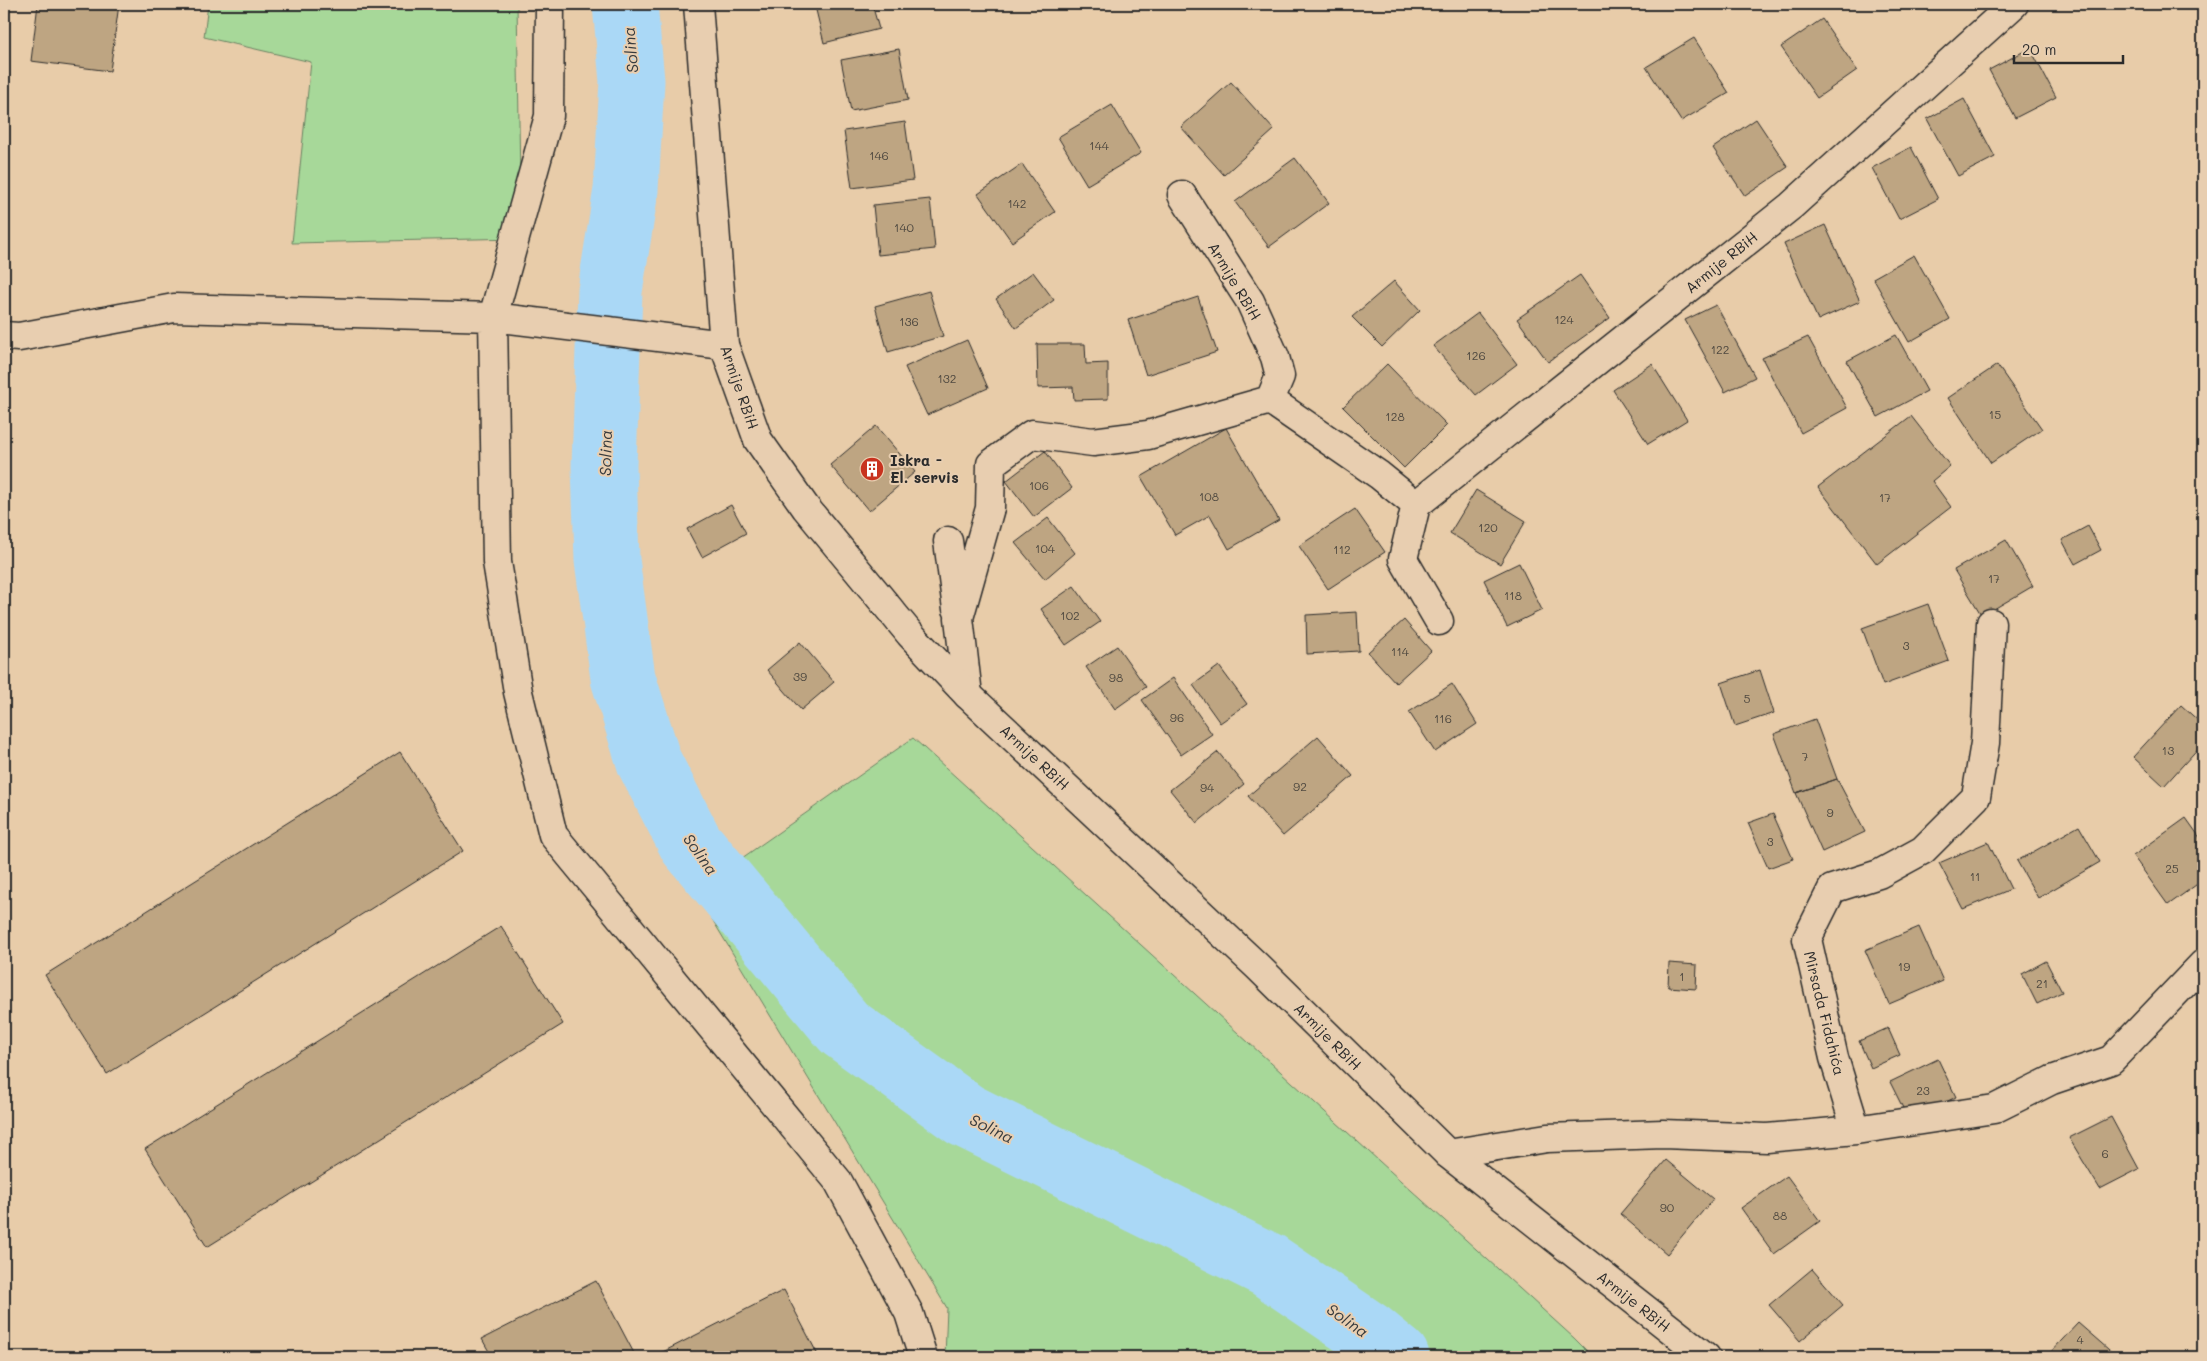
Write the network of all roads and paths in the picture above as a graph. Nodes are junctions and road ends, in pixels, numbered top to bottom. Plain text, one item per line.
1 (550, 4) edge
2 (698, 4) edge
3 (2014, 4) edge
4 (1182, 195) dead end
5 (493, 317) junction
6 (9, 340) edge
7 (724, 345) junction
8 (1270, 400) junction
9 (1416, 505) junction
10 (948, 541) dead end
11 (958, 618) junction
12 (1439, 621) dead end
13 (1991, 623) dead end
14 (968, 695) junction
15 (2203, 964) edge
16 (1856, 1130) junction
17 (1448, 1154) junction
18 (923, 1357) edge
19 (1706, 1357) edge

1 - 5 street
2 - 7 street, Armije RBiH
3 - 9 street, Armije RBiH
4 - 8 street, Armije RBiH
5 - 6 street
5 - 7 street
5 - 18 street
7 - 14 street, Armije RBiH
8 - 9 street
8 - 11 street
9 - 12 street
10 - 11 street
11 - 14 street
13 - 16 street, Mirsada Fidahića
14 - 17 street, Armije RBiH
15 - 16 street
16 - 17 street
17 - 19 street, Armije RBiH

